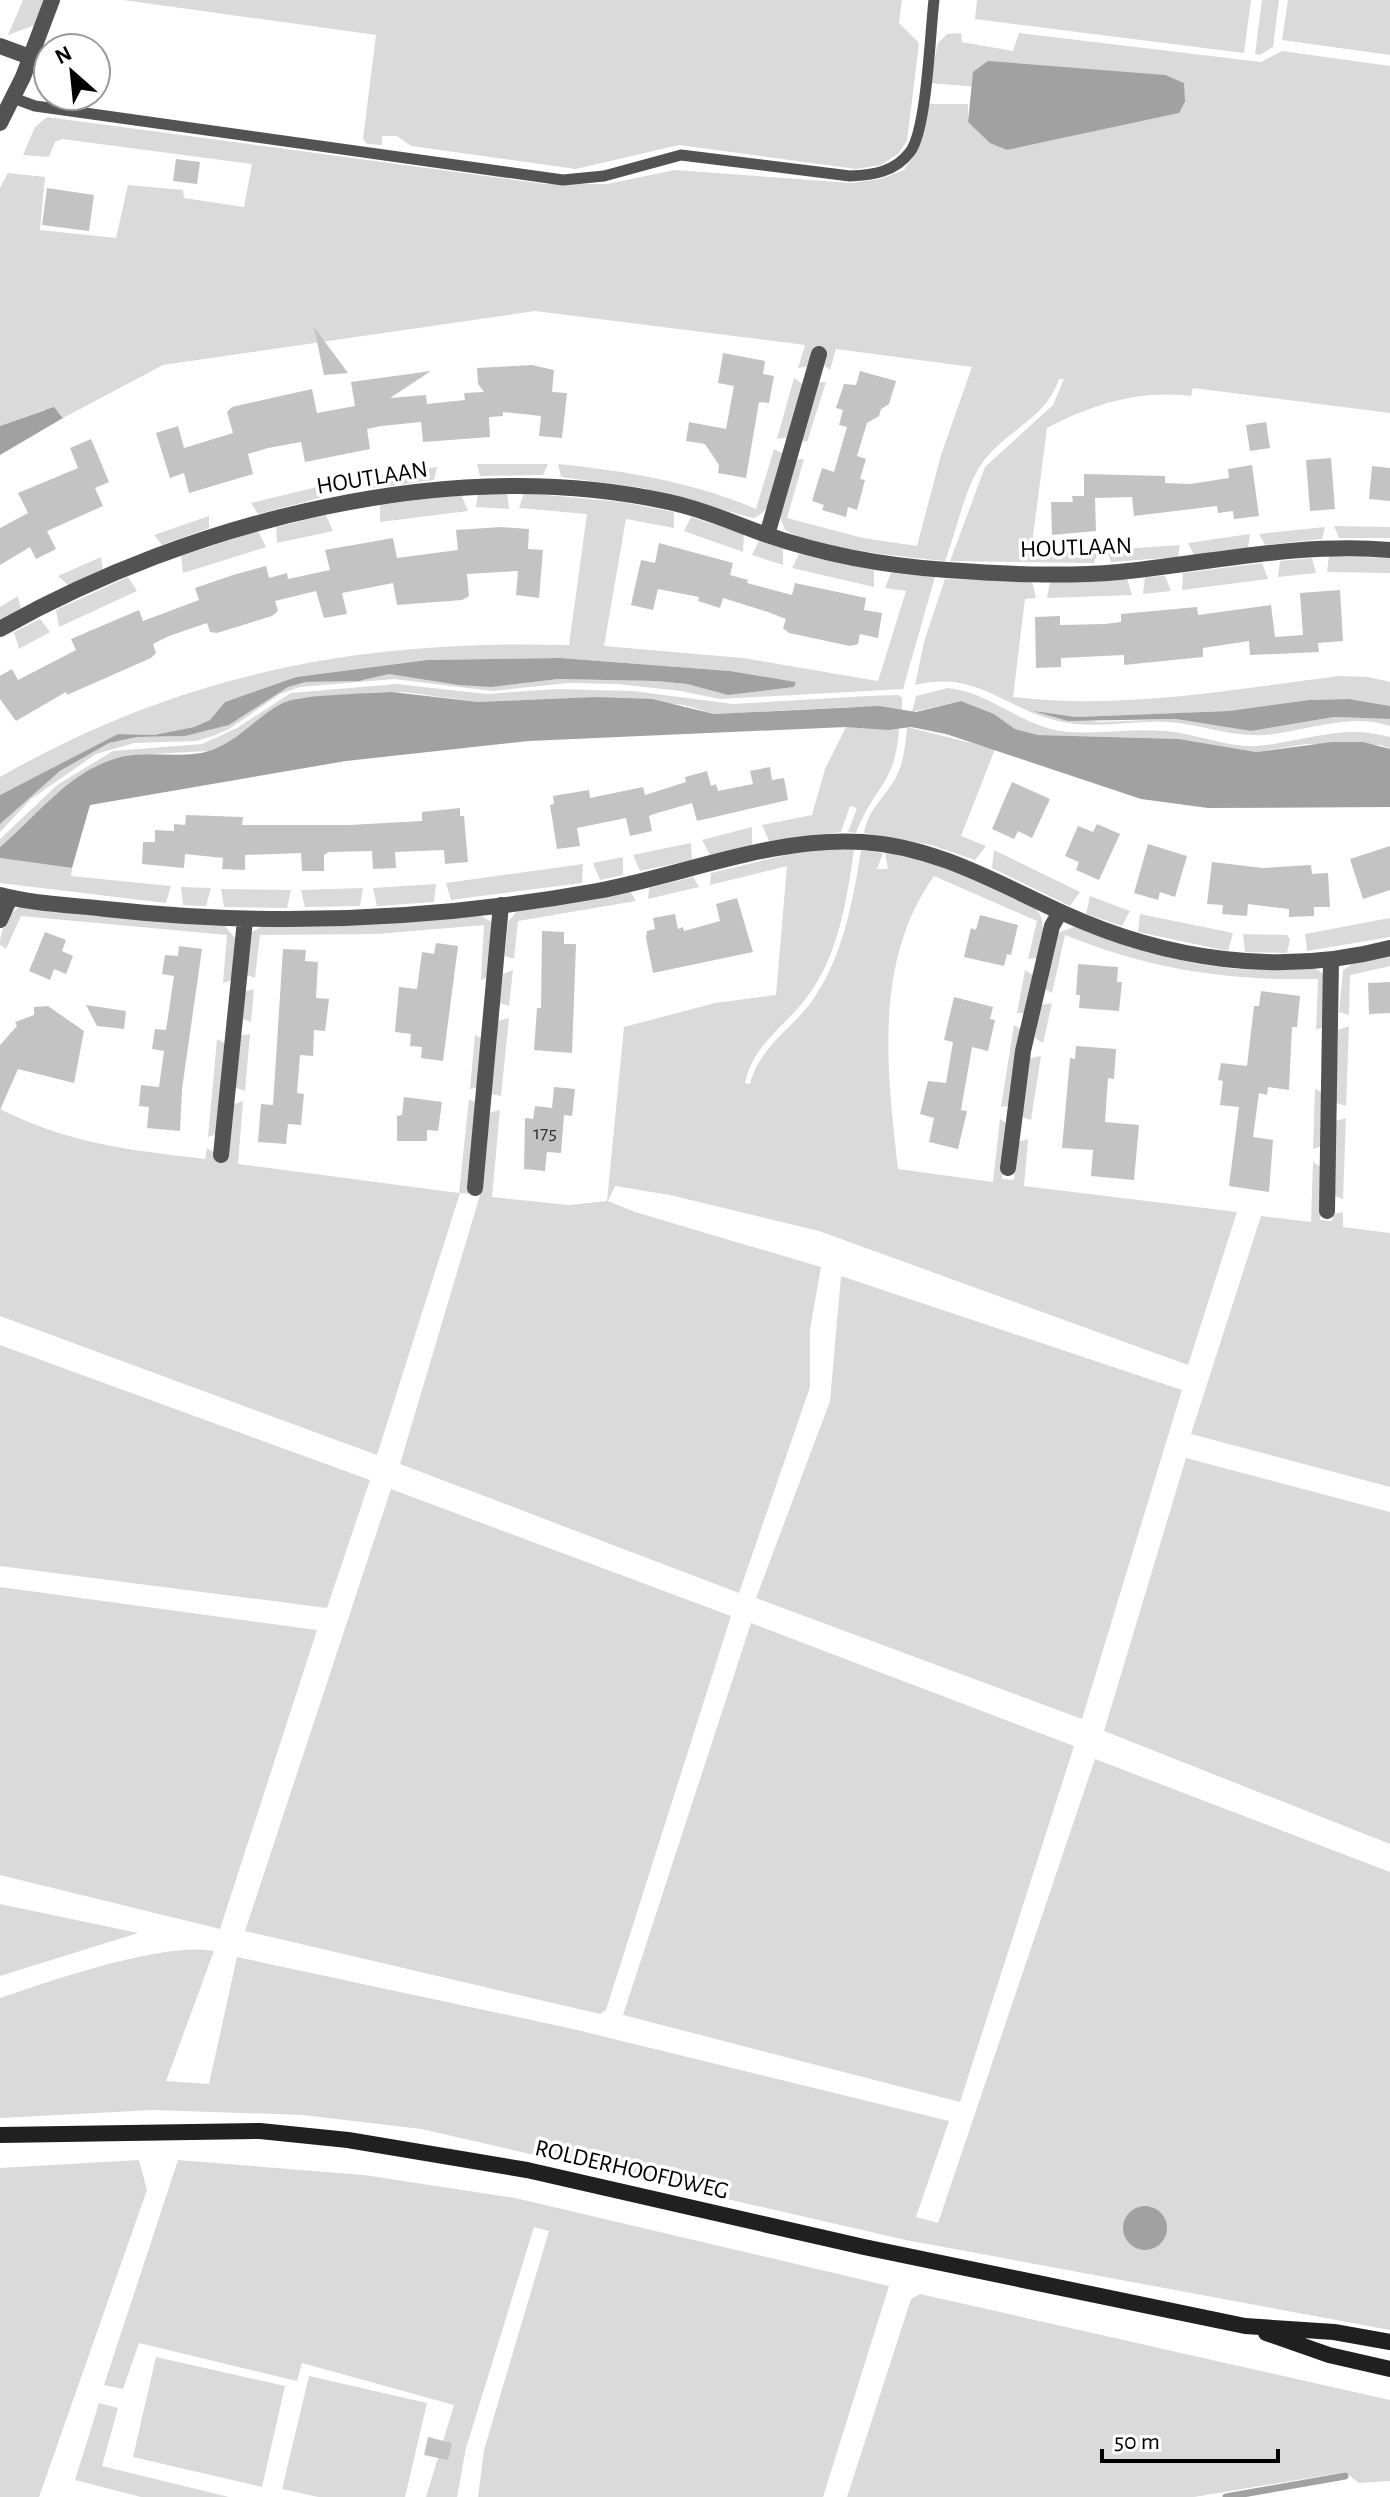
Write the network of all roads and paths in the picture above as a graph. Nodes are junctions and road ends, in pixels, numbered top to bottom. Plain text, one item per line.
1 (52, 0) edge
2 (934, 0) edge
3 (0, 46) edge
4 (30, 57) junction
5 (13, 98) junction
6 (0, 123) edge
7 (819, 354) dead end
8 (767, 535) junction
9 (1390, 550) edge
10 (0, 629) edge
11 (5, 896) edge
12 (501, 905) junction
13 (1060, 912) junction
14 (0, 920) edge
15 (245, 920) junction
16 (1390, 948) edge
17 (1331, 960) junction
18 (221, 1155) dead end
19 (1008, 1168) dead end
20 (475, 1188) dead end
21 (1327, 1211) dead end
22 (0, 2135) edge
23 (1245, 2326) junction
24 (1390, 2342) edge
25 (1390, 2369) edge

1 - 4 street
2 - 5 lane
3 - 4 street
4 - 5 street
5 - 6 street
7 - 8 street
8 - 9 street, HOUTLAAN
8 - 10 street, HOUTLAAN
11 - 14 street
11 - 15 street
12 - 13 street
12 - 15 street
12 - 20 street
13 - 17 street
13 - 19 street
15 - 18 street
16 - 17 street
17 - 21 street
22 - 23 main road, ROLDERHOOFDWEG
23 - 24 main road, ROLDERHOOFDWEG
23 - 25 main road, ROLDERHOOFDWEG

